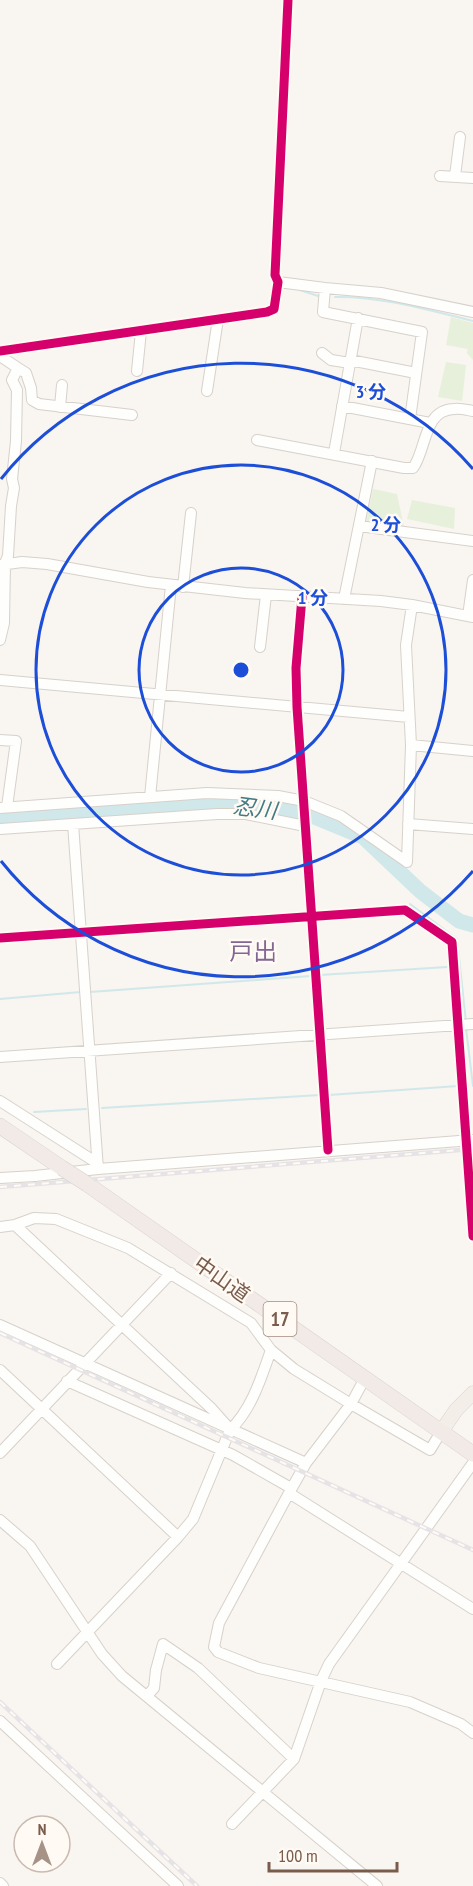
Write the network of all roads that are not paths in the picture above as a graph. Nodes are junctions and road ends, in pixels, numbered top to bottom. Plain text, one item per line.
1 (288, 0) edge
2 (460, 137) dead end
3 (440, 176) dead end
4 (456, 176) junction
5 (473, 178) edge
6 (278, 282) junction
7 (325, 288) junction
8 (473, 312) edge
9 (358, 318) junction
10 (218, 319) junction
11 (141, 331) junction
12 (0, 351) edge
13 (322, 353) dead end
14 (0, 356) edge
15 (350, 362) junction
16 (18, 368) junction
17 (137, 371) dead end
18 (416, 373) junction
19 (62, 385) dead end
20 (207, 391) dead end
21 (342, 406) junction
22 (60, 407) junction
23 (473, 411) edge
24 (132, 415) dead end
25 (410, 419) junction
26 (430, 423) junction
27 (257, 440) dead end
28 (334, 453) junction
29 (372, 461) junction
30 (191, 513) dead end
31 (359, 526) junction
32 (473, 541) edge
33 (2, 564) edge
34 (473, 580) edge
35 (171, 585) junction
36 (183, 587) junction
37 (266, 595) junction
38 (302, 597) junction
39 (344, 599) junction
40 (412, 605) junction
41 (470, 617) edge
42 (0, 640) edge
43 (260, 647) dead end
44 (0, 680) edge
45 (159, 695) junction
46 (297, 707) junction
47 (409, 717) junction
48 (0, 740) edge
49 (411, 744) junction
50 (473, 751) edge
51 (150, 797) junction
52 (304, 803) junction
53 (4, 807) edge
54 (73, 824) junction
55 (305, 824) junction
56 (408, 824) junction
57 (0, 829) edge
58 (473, 829) edge
59 (312, 917) junction
60 (81, 933) junction
61 (0, 938) edge
62 (466, 1025) edge
63 (320, 1034) junction
64 (91, 1051) junction
65 (0, 1057) edge
66 (0, 1101) edge
67 (0, 1126) edge
68 (470, 1140) edge
69 (328, 1150) junction
70 (98, 1166) junction
71 (0, 1178) edge
72 (15, 1225) junction
73 (0, 1227) edge
74 (473, 1236) edge
75 (171, 1273) junction
76 (121, 1324) junction
77 (0, 1325) edge
78 (271, 1350) junction
79 (85, 1363) junction
80 (0, 1370) edge
81 (365, 1378) junction
82 (67, 1382) junction
83 (473, 1393) edge
84 (351, 1404) junction
85 (42, 1409) junction
86 (230, 1430) junction
87 (441, 1432) junction
88 (221, 1450) junction
89 (0, 1453) edge
90 (473, 1454) edge
91 (306, 1463) junction
92 (473, 1463) edge
93 (290, 1490) junction
94 (1, 1522) edge
95 (178, 1537) junction
96 (401, 1563) junction
97 (473, 1609) edge
98 (88, 1633) junction
99 (57, 1664) dead end
100 (321, 1681) junction
101 (147, 1696) junction
102 (1, 1723) edge
103 (473, 1733) edge
104 (294, 1759) junction
105 (264, 1791) junction
106 (232, 1824) dead end
107 (175, 1885) edge
108 (377, 1886) edge

1 - 6 street
2 - 4 street
3 - 4 street
4 - 5 street
6 - 7 street
6 - 10 street
7 - 8 street
7 - 9 street
9 - 15 street
9 - 18 street
10 - 11 street
10 - 20 street
11 - 12 street
11 - 17 street
13 - 15 street
14 - 16 street
15 - 18 street
15 - 21 street
16 - 22 street
16 - 33 street
18 - 25 street
19 - 22 street
21 - 25 street
21 - 28 street
22 - 24 street
23 - 26 street
25 - 26 street
26 - 29 street
27 - 28 street
28 - 29 street
29 - 31 street
30 - 36 street
31 - 32 street
31 - 39 street
33 - 35 street
33 - 42 street
34 - 41 street
35 - 36 street
35 - 45 street
36 - 37 street
37 - 38 street
37 - 43 street
38 - 39 street
38 - 46 street
39 - 40 street
40 - 41 street
40 - 47 street
44 - 45 street
45 - 46 street
45 - 51 street
46 - 47 street
46 - 52 street
47 - 49 street
48 - 53 street
49 - 50 street
49 - 56 street
51 - 52 street
51 - 53 street
52 - 55 street
52 - 56 street
54 - 55 street
54 - 57 street
54 - 60 street
55 - 59 street
56 - 58 street
59 - 60 street
59 - 62 street
59 - 63 street
60 - 61 street
60 - 64 street
62 - 63 street
62 - 68 street
63 - 64 street
63 - 69 street
64 - 65 street
64 - 70 street
66 - 70 street
67 - 81 highway, 中山道 / 17, bridge
68 - 69 street
68 - 74 street
69 - 70 street
70 - 71 street
72 - 73 street
72 - 75 street
72 - 76 street
75 - 76 street
75 - 78 street
76 - 79 street
76 - 86 street
77 - 79 street
78 - 84 street
78 - 86 street
79 - 82 street
79 - 86 street
80 - 85 street
81 - 84 street
81 - 87 highway, 中山道 / 17
82 - 85 street
82 - 88 street
83 - 87 main road
84 - 87 street
84 - 91 street
85 - 89 street
85 - 95 street
86 - 88 street
86 - 91 street
87 - 90 highway, 中山道 / 17
88 - 93 street
88 - 95 street
91 - 93 street
92 - 96 street
93 - 96 street
93 - 100 street
94 - 98 street
95 - 98 street
96 - 97 street
96 - 100 street
98 - 99 street
98 - 101 street
100 - 103 street
100 - 104 street
101 - 104 street
101 - 105 street
102 - 107 street
104 - 105 street
105 - 106 street
105 - 108 street

